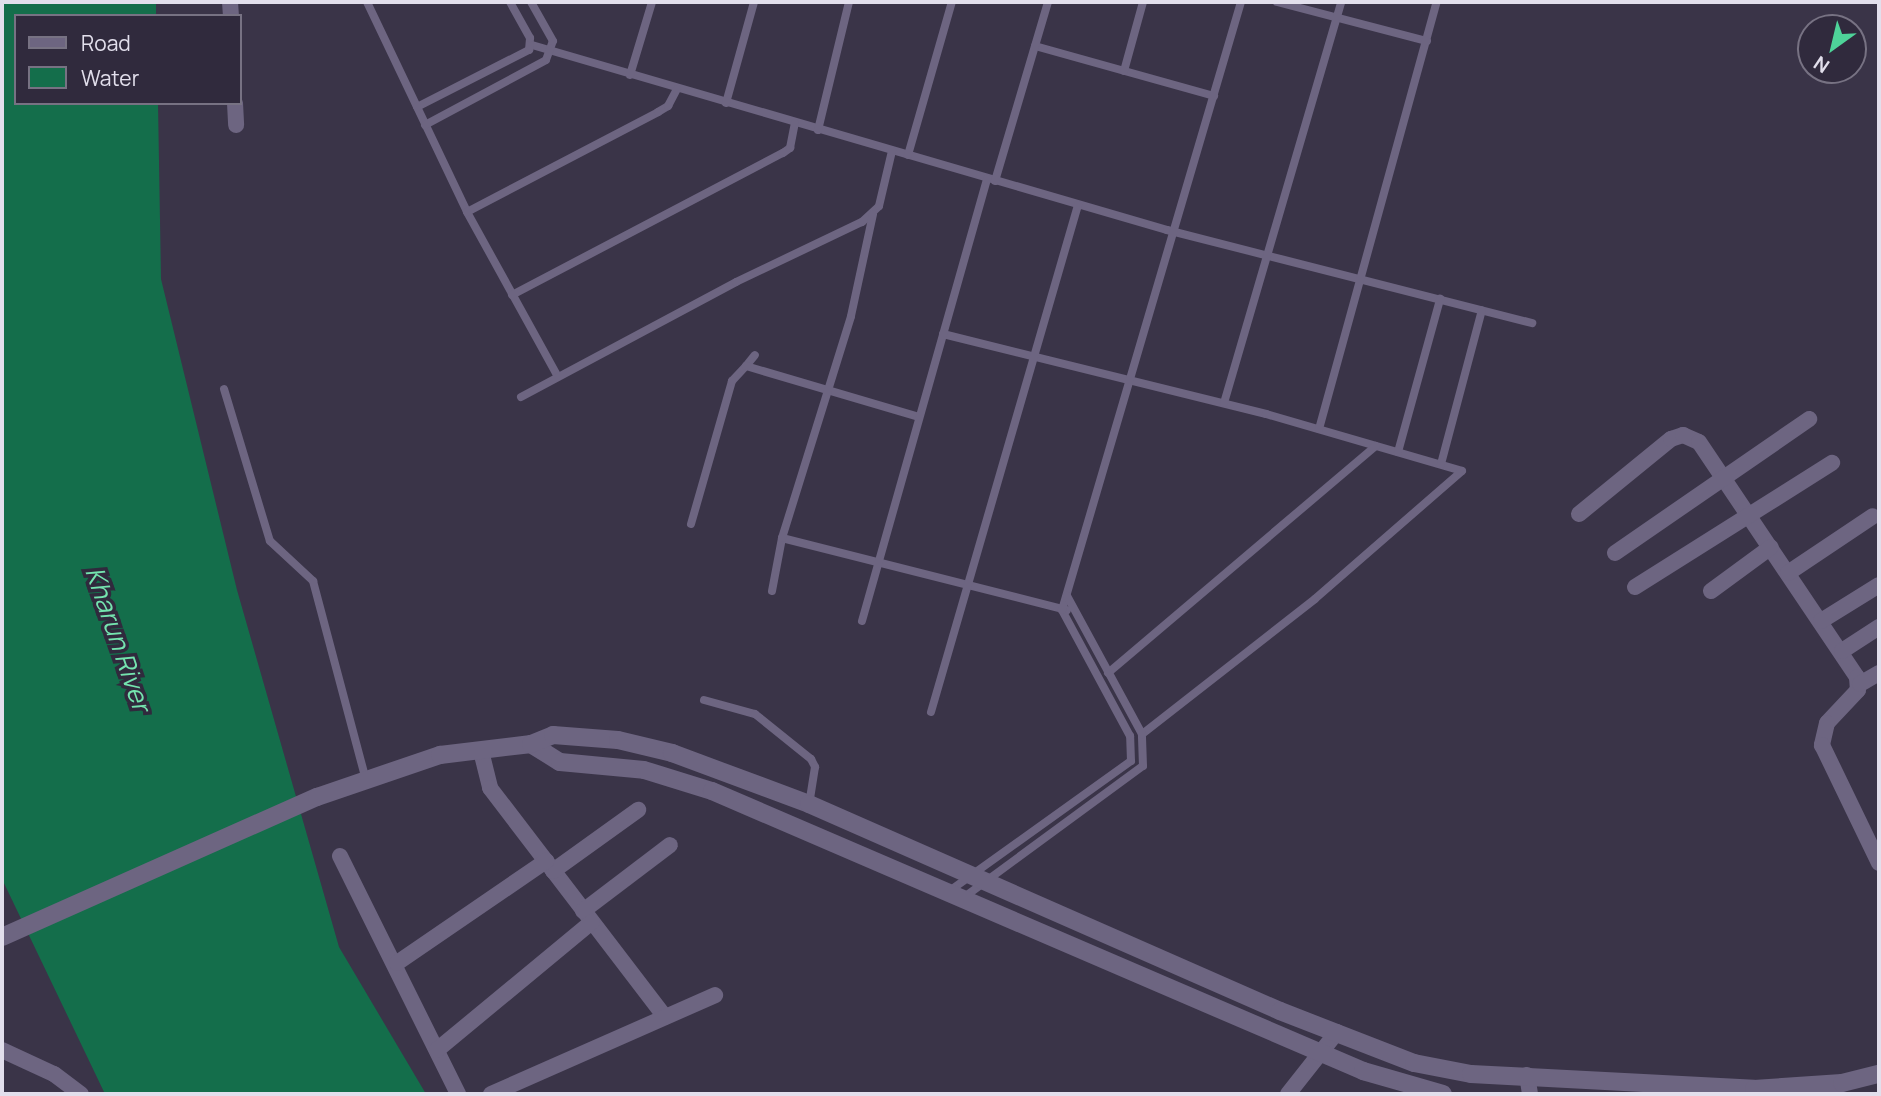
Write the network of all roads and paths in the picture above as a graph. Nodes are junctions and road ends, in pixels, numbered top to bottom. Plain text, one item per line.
1 (367, 2) edge
2 (510, 2) edge
3 (531, 2) edge
4 (652, 2) edge
5 (754, 2) edge
6 (849, 2) edge
7 (952, 2) edge
8 (1048, 2) edge
9 (1143, 2) edge
10 (1241, 2) edge
11 (1277, 2) edge
12 (1341, 2) edge
13 (1437, 2) edge
14 (1337, 16) junction
15 (1427, 41) junction
16 (532, 45) junction
17 (1035, 46) junction
18 (551, 52) junction
19 (1124, 71) junction
20 (630, 75) junction
21 (677, 89) junction
22 (1214, 96) junction
23 (726, 103) junction
24 (235, 105) edge
25 (417, 107) junction
26 (794, 123) junction
27 (236, 125) dead end
28 (425, 125) junction
29 (817, 130) junction
30 (892, 151) junction
31 (908, 155) junction
32 (991, 180) junction
33 (1078, 205) junction
34 (467, 212) junction
35 (873, 214) junction
36 (1176, 233) junction
37 (1267, 256) junction
38 (1359, 279) junction
39 (512, 295) junction
40 (1440, 299) junction
41 (1482, 310) junction
42 (1532, 323) dead end
43 (943, 334) junction
44 (755, 355) dead end
45 (1034, 357) junction
46 (746, 366) junction
47 (558, 377) junction
48 (1130, 380) junction
49 (224, 389) dead end
50 (828, 391) junction
51 (521, 397) dead end
52 (1224, 403) junction
53 (919, 416) junction
54 (1809, 419) dead end
55 (1319, 429) junction
56 (1376, 446) junction
57 (1398, 452) junction
58 (1832, 463) dead end
59 (1441, 464) junction
60 (1721, 478) junction
61 (1579, 514) dead end
62 (1748, 515) junction
63 (1872, 516) dead end
64 (691, 524) dead end
65 (782, 538) junction
66 (1770, 547) junction
67 (1615, 553) dead end
68 (877, 562) junction
69 (1788, 573) junction
70 (1879, 585) edge
71 (967, 587) junction
72 (1635, 587) dead end
73 (772, 591) dead end
74 (1711, 591) dead end
75 (1067, 596) junction
76 (1062, 610) junction
77 (1074, 610) junction
78 (862, 621) dead end
79 (1821, 621) junction
80 (1879, 627) edge
81 (1842, 651) junction
82 (1108, 673) junction
83 (1879, 673) edge
84 (1860, 684) junction
85 (704, 700) dead end
86 (931, 712) dead end
87 (1142, 734) junction
88 (531, 744) junction
89 (481, 751) junction
90 (673, 753) junction
91 (667, 777) junction
92 (366, 780) junction
93 (808, 804) junction
94 (638, 810) dead end
95 (670, 845) dead end
96 (340, 856) dead end
97 (1879, 863) edge
98 (549, 866) junction
99 (978, 877) junction
100 (953, 897) junction
101 (588, 917) junction
102 (2, 937) edge
103 (397, 963) junction
104 (715, 995) dead end
105 (664, 1017) junction
106 (1337, 1032) junction
107 (2, 1050) edge
108 (437, 1050) junction
109 (1321, 1054) junction
110 (1879, 1074) edge
111 (1527, 1075) junction
112 (81, 1094) edge
113 (458, 1094) edge
114 (491, 1094) edge
115 (1275, 1094) edge
116 (1288, 1094) edge
117 (1443, 1094) edge
118 (1530, 1094) edge

1 - 25 lane
2 - 16 lane
3 - 18 lane
4 - 20 lane
5 - 23 lane
6 - 29 lane
7 - 31 lane
8 - 17 lane
9 - 19 lane
10 - 22 lane
11 - 14 lane
12 - 14 lane
13 - 15 lane
14 - 15 lane
14 - 37 lane
15 - 38 lane
16 - 18 lane
16 - 25 lane
17 - 19 lane
17 - 32 lane
18 - 20 lane
18 - 28 lane
19 - 22 lane
20 - 21 lane
21 - 23 lane
21 - 34 lane
22 - 36 lane
23 - 26 lane
24 - 27 street
25 - 28 lane
26 - 29 lane
26 - 39 lane
28 - 34 lane
29 - 30 lane
30 - 31 lane
30 - 35 lane
31 - 32 lane
32 - 33 lane
32 - 43 lane
33 - 36 lane
33 - 45 lane
34 - 39 lane
35 - 47 lane
35 - 50 lane
36 - 37 lane
36 - 48 lane
37 - 38 lane
37 - 52 lane
38 - 40 lane
38 - 55 lane
39 - 47 lane
40 - 41 lane
40 - 57 lane
41 - 42 lane
41 - 59 lane
43 - 45 lane
43 - 53 lane
44 - 46 lane
45 - 48 lane
45 - 71 lane
46 - 50 lane
46 - 64 lane
47 - 51 lane
48 - 52 lane
48 - 75 lane
49 - 92 lane
50 - 53 lane
50 - 65 lane
52 - 55 lane
53 - 68 lane
54 - 60 street
55 - 56 lane
56 - 57 lane
56 - 82 lane
57 - 59 lane
58 - 62 street
59 - 87 lane
60 - 61 street
60 - 62 street
60 - 67 street
62 - 66 street
62 - 72 street
63 - 69 street
65 - 68 lane
65 - 73 lane
66 - 69 street
66 - 74 street
68 - 71 lane
68 - 78 lane
69 - 79 street
70 - 79 street
71 - 76 lane
71 - 86 lane
75 - 76 lane
75 - 77 lane
76 - 77 lane
76 - 99 lane
77 - 82 lane
79 - 81 street
80 - 81 street
81 - 84 street
82 - 87 lane
83 - 84 street
84 - 97 street
85 - 93 lane
87 - 99 lane
88 - 89 street
88 - 90 street
88 - 91 street
89 - 92 street
89 - 98 street
90 - 91 street
90 - 93 street
91 - 100 street
92 - 102 street
93 - 99 street
94 - 98 street
95 - 101 street
96 - 103 street
98 - 101 street
98 - 103 street
99 - 100 lane
99 - 100 lane
99 - 106 street
100 - 109 street
101 - 105 street
101 - 108 street
103 - 108 street
104 - 105 street
105 - 114 street
106 - 109 street
106 - 111 street
107 - 112 street
108 - 113 street
109 - 116 street
109 - 117 street
110 - 111 street
111 - 118 street
115 - 116 lane

